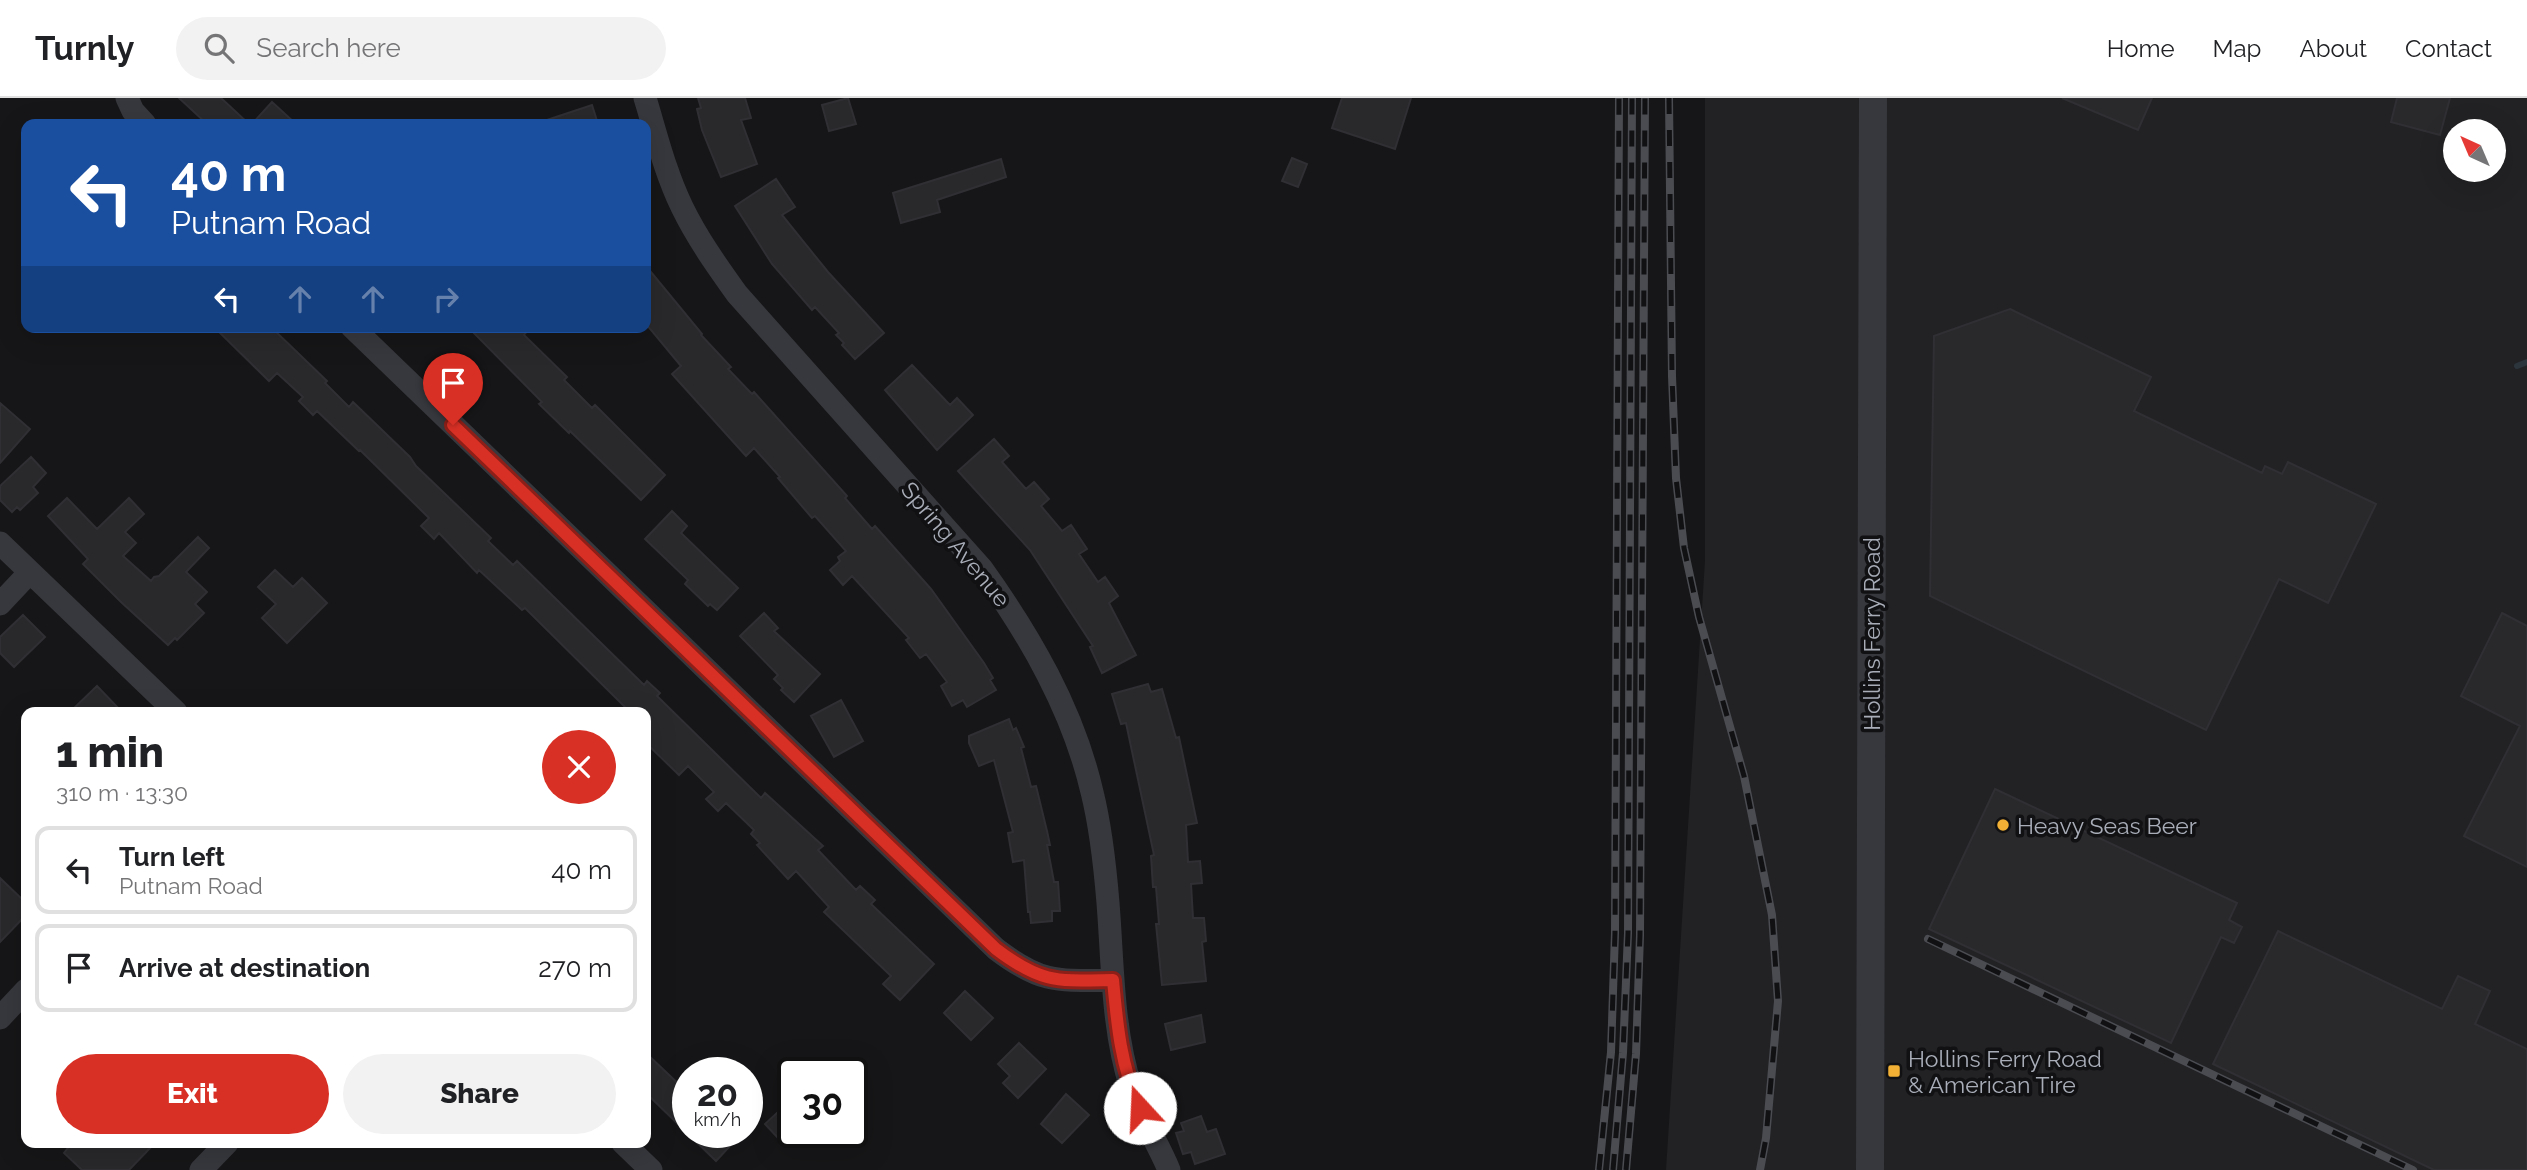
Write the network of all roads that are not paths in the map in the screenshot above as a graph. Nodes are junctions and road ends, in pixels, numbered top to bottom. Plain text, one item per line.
1 (127, 98) edge
2 (645, 98) edge
3 (1874, 98) edge
4 (140, 119) edge
5 (358, 333) edge
6 (0, 543) edge
7 (30, 572) junction
8 (0, 604) edge
9 (171, 707) edge
10 (1113, 980) junction
11 (21, 995) edge
12 (0, 1018) edge
13 (222, 1148) edge
14 (628, 1148) edge
15 (201, 1170) edge
16 (651, 1170) edge
17 (1169, 1170) edge
18 (1870, 1170) edge

1 - 4 street
2 - 10 street, Spring Avenue
3 - 18 street, Hollins Ferry Road
5 - 10 street
6 - 7 street
7 - 8 street
7 - 9 street
10 - 17 street, Spring Avenue
11 - 12 street
13 - 15 street
14 - 16 street

